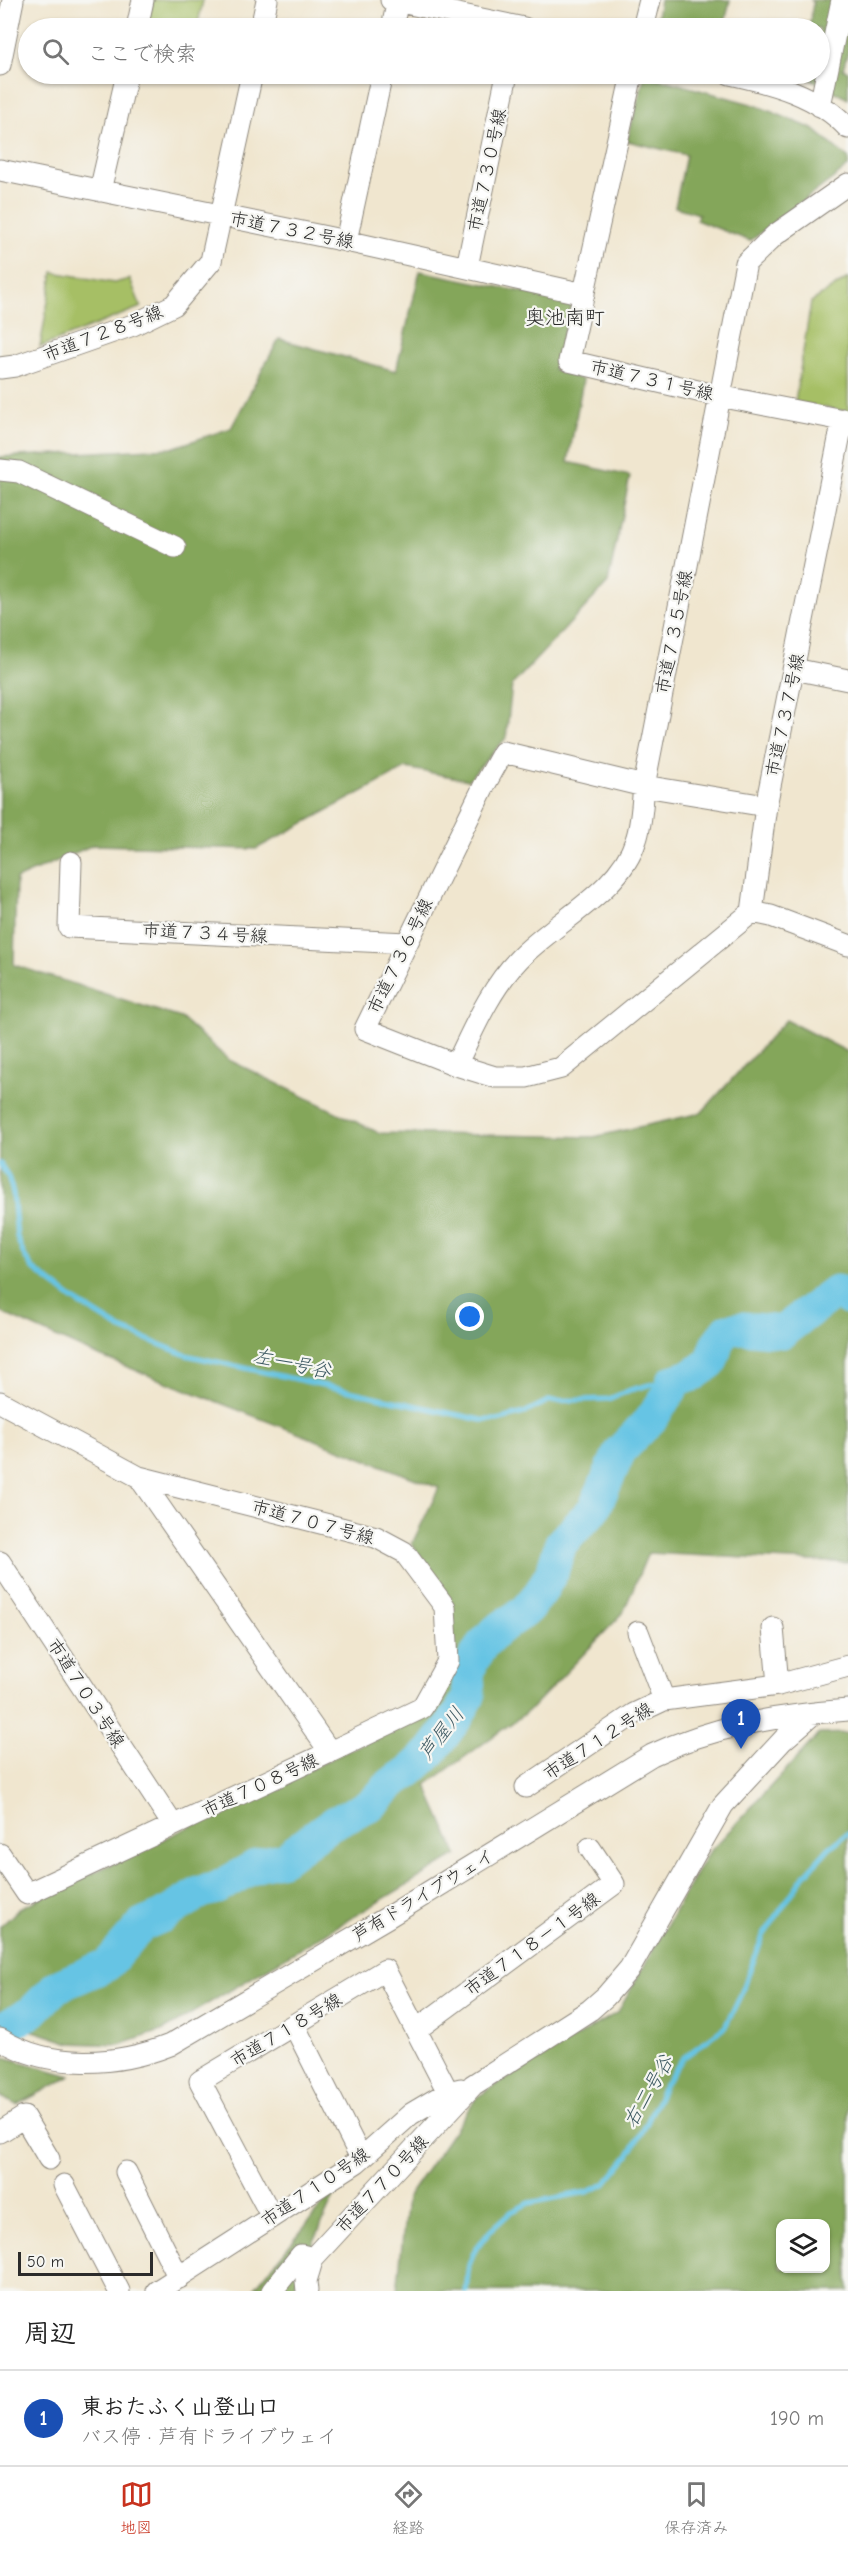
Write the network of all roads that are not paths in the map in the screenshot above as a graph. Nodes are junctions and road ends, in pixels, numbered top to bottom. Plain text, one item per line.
1 (13, 0) edge
2 (143, 0) edge
3 (267, 0) edge
4 (396, 0) edge
5 (650, 0) edge
6 (842, 0) edge
7 (139, 18) edge
8 (263, 18) edge
9 (393, 18) edge
10 (475, 18) edge
11 (646, 18) edge
12 (830, 58) edge
13 (0, 65) edge
14 (125, 84) edge
15 (250, 84) edge
16 (380, 84) edge
17 (505, 84) edge
18 (630, 84) edge
19 (773, 84) edge
20 (825, 84) edge
21 (820, 106) junction
22 (848, 128) edge
23 (0, 170) edge
24 (848, 184) edge
25 (100, 191) junction
26 (221, 216) junction
27 (346, 241) junction
28 (467, 267) junction
29 (584, 294) junction
30 (0, 368) edge
31 (719, 396) junction
32 (845, 420) edge
33 (0, 470) edge
34 (175, 547) dead end
35 (794, 669) junction
36 (848, 680) edge
37 (644, 786) junction
38 (766, 806) junction
39 (71, 862) dead end
40 (752, 912) junction
41 (407, 943) junction
42 (848, 945) edge
43 (456, 1065) junction
44 (0, 1402) edge
45 (139, 1477) junction
46 (0, 1562) edge
47 (773, 1628) dead end
48 (639, 1632) dead end
49 (848, 1666) edge
50 (778, 1685) junction
51 (664, 1700) junction
52 (848, 1710) edge
53 (814, 1713) junction
54 (330, 1752) junction
55 (526, 1787) dead end
56 (173, 1825) junction
57 (590, 1848) dead end
58 (0, 1854) edge
59 (294, 2025) junction
60 (416, 2030) junction
61 (2, 2041) edge
62 (473, 2085) junction
63 (448, 2092) junction
64 (0, 2132) edge
65 (49, 2158) dead end
66 (361, 2158) junction
67 (126, 2172) dead end
68 (63, 2185) dead end
69 (272, 2217) junction
70 (313, 2259) junction
71 (179, 2278) junction
72 (119, 2291) edge
73 (157, 2291) edge
74 (272, 2291) edge
75 (307, 2291) edge

1 - 13 street
2 - 7 street
3 - 8 street
4 - 9 street
4 - 10 street
5 - 11 street
6 - 12 street
14 - 25 street
15 - 26 street, 市道７２８号線
16 - 27 street
17 - 28 street, 市道７３０号線
18 - 29 street, 市道７３１号線
19 - 21 street
20 - 21 street
21 - 22 street
23 - 25 street, 市道７３２号線
24 - 31 street, 市道７３５号線
25 - 26 street, 市道７３２号線
26 - 27 street, 市道７３２号線
26 - 30 street, 市道７２８号線
27 - 28 street, 市道７３２号線
28 - 29 street, 市道７３２号線
29 - 31 street, 市道７３１号線
31 - 32 street, 市道７３１号線
31 - 37 street, 市道７３５号線
32 - 35 street, 市道７３７号線
33 - 34 street
35 - 36 street
35 - 38 street, 市道７３７号線
37 - 38 street, 市道７３６号線
37 - 41 street, 市道７３６号線
37 - 43 street, 市道７３５号線
38 - 40 street, 市道７３７号線
39 - 41 street, 市道７３４号線
40 - 42 street
40 - 43 street, 市道７３６号線
41 - 43 street, 市道７３６号線
44 - 45 street, 市道７０７号線
45 - 54 street, 市道７０８号線
45 - 54 street, 市道７０７号線
46 - 56 street, 市道７０３号線
47 - 50 street
48 - 51 street
49 - 50 street, 市道７１２号線
50 - 51 street, 市道７１２号線
51 - 55 street, 市道７１２号線
52 - 53 street, 芦有ドライブウェイ
53 - 61 street, 芦有ドライブウェイ
53 - 62 street
54 - 56 street, 市道７０８号線
56 - 58 street, 市道７０８号線
57 - 60 street, 市道７１８－１号線
59 - 60 street, 市道７１８号線
59 - 66 street
59 - 69 street, 市道７１８号線
60 - 63 street, 市道７１８号線
62 - 63 street, 市道７１０号線
62 - 70 street, 市道７７０号線
63 - 66 street, 市道７１０号線
64 - 65 street
66 - 69 street, 市道７１０号線
67 - 71 street
68 - 72 street
69 - 71 street, 市道７１０号線
70 - 74 street
70 - 75 street
71 - 73 street, 市道７１０号線

